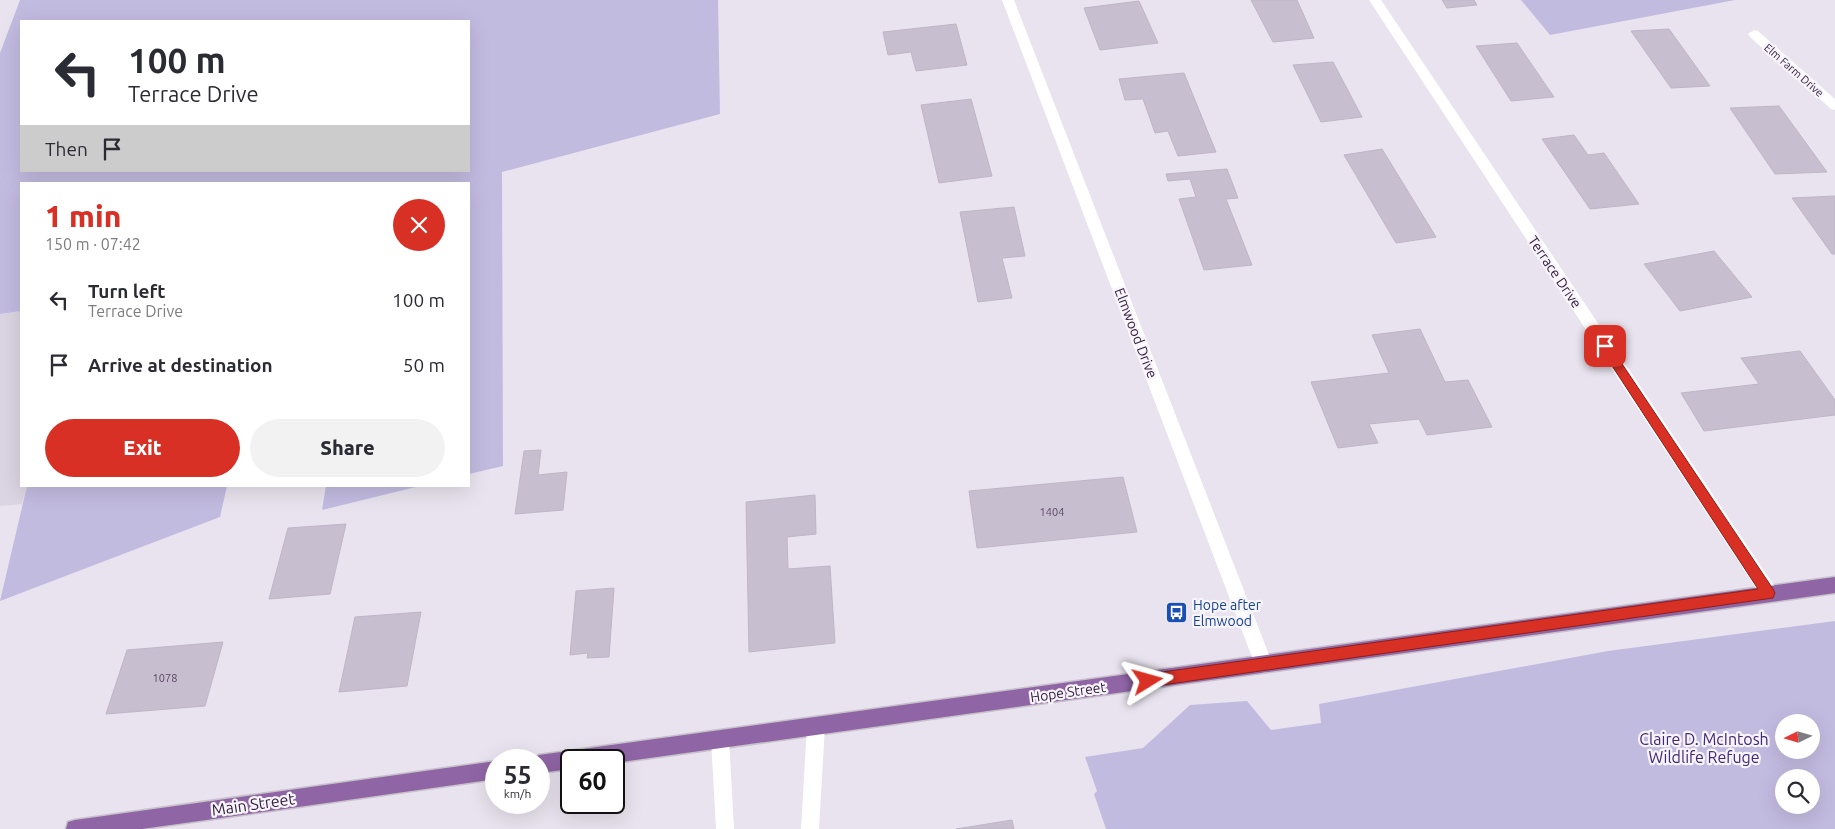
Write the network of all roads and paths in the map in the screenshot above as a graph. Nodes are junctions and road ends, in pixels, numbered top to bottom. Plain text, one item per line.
1 (1008, 0) edge
2 (1375, 0) edge
3 (1754, 34) dead end
4 (1835, 106) edge
5 (1835, 585) edge
6 (1769, 593) junction
7 (1264, 665) junction
8 (816, 726) junction
9 (720, 739) junction
10 (550, 762) edge
11 (485, 772) edge
12 (76, 829) edge
13 (725, 829) edge
14 (810, 829) edge

1 - 7 street, Elmwood Drive
2 - 6 street, Terrace Drive
3 - 4 street, Elm Farm Drive
5 - 6 main road, Hope Street
6 - 7 main road, Hope Street
7 - 8 main road, Hope Street
8 - 9 main road, Hope Street
8 - 14 street
9 - 10 main road, Hope Street
9 - 13 street
11 - 12 main road, Main Street

